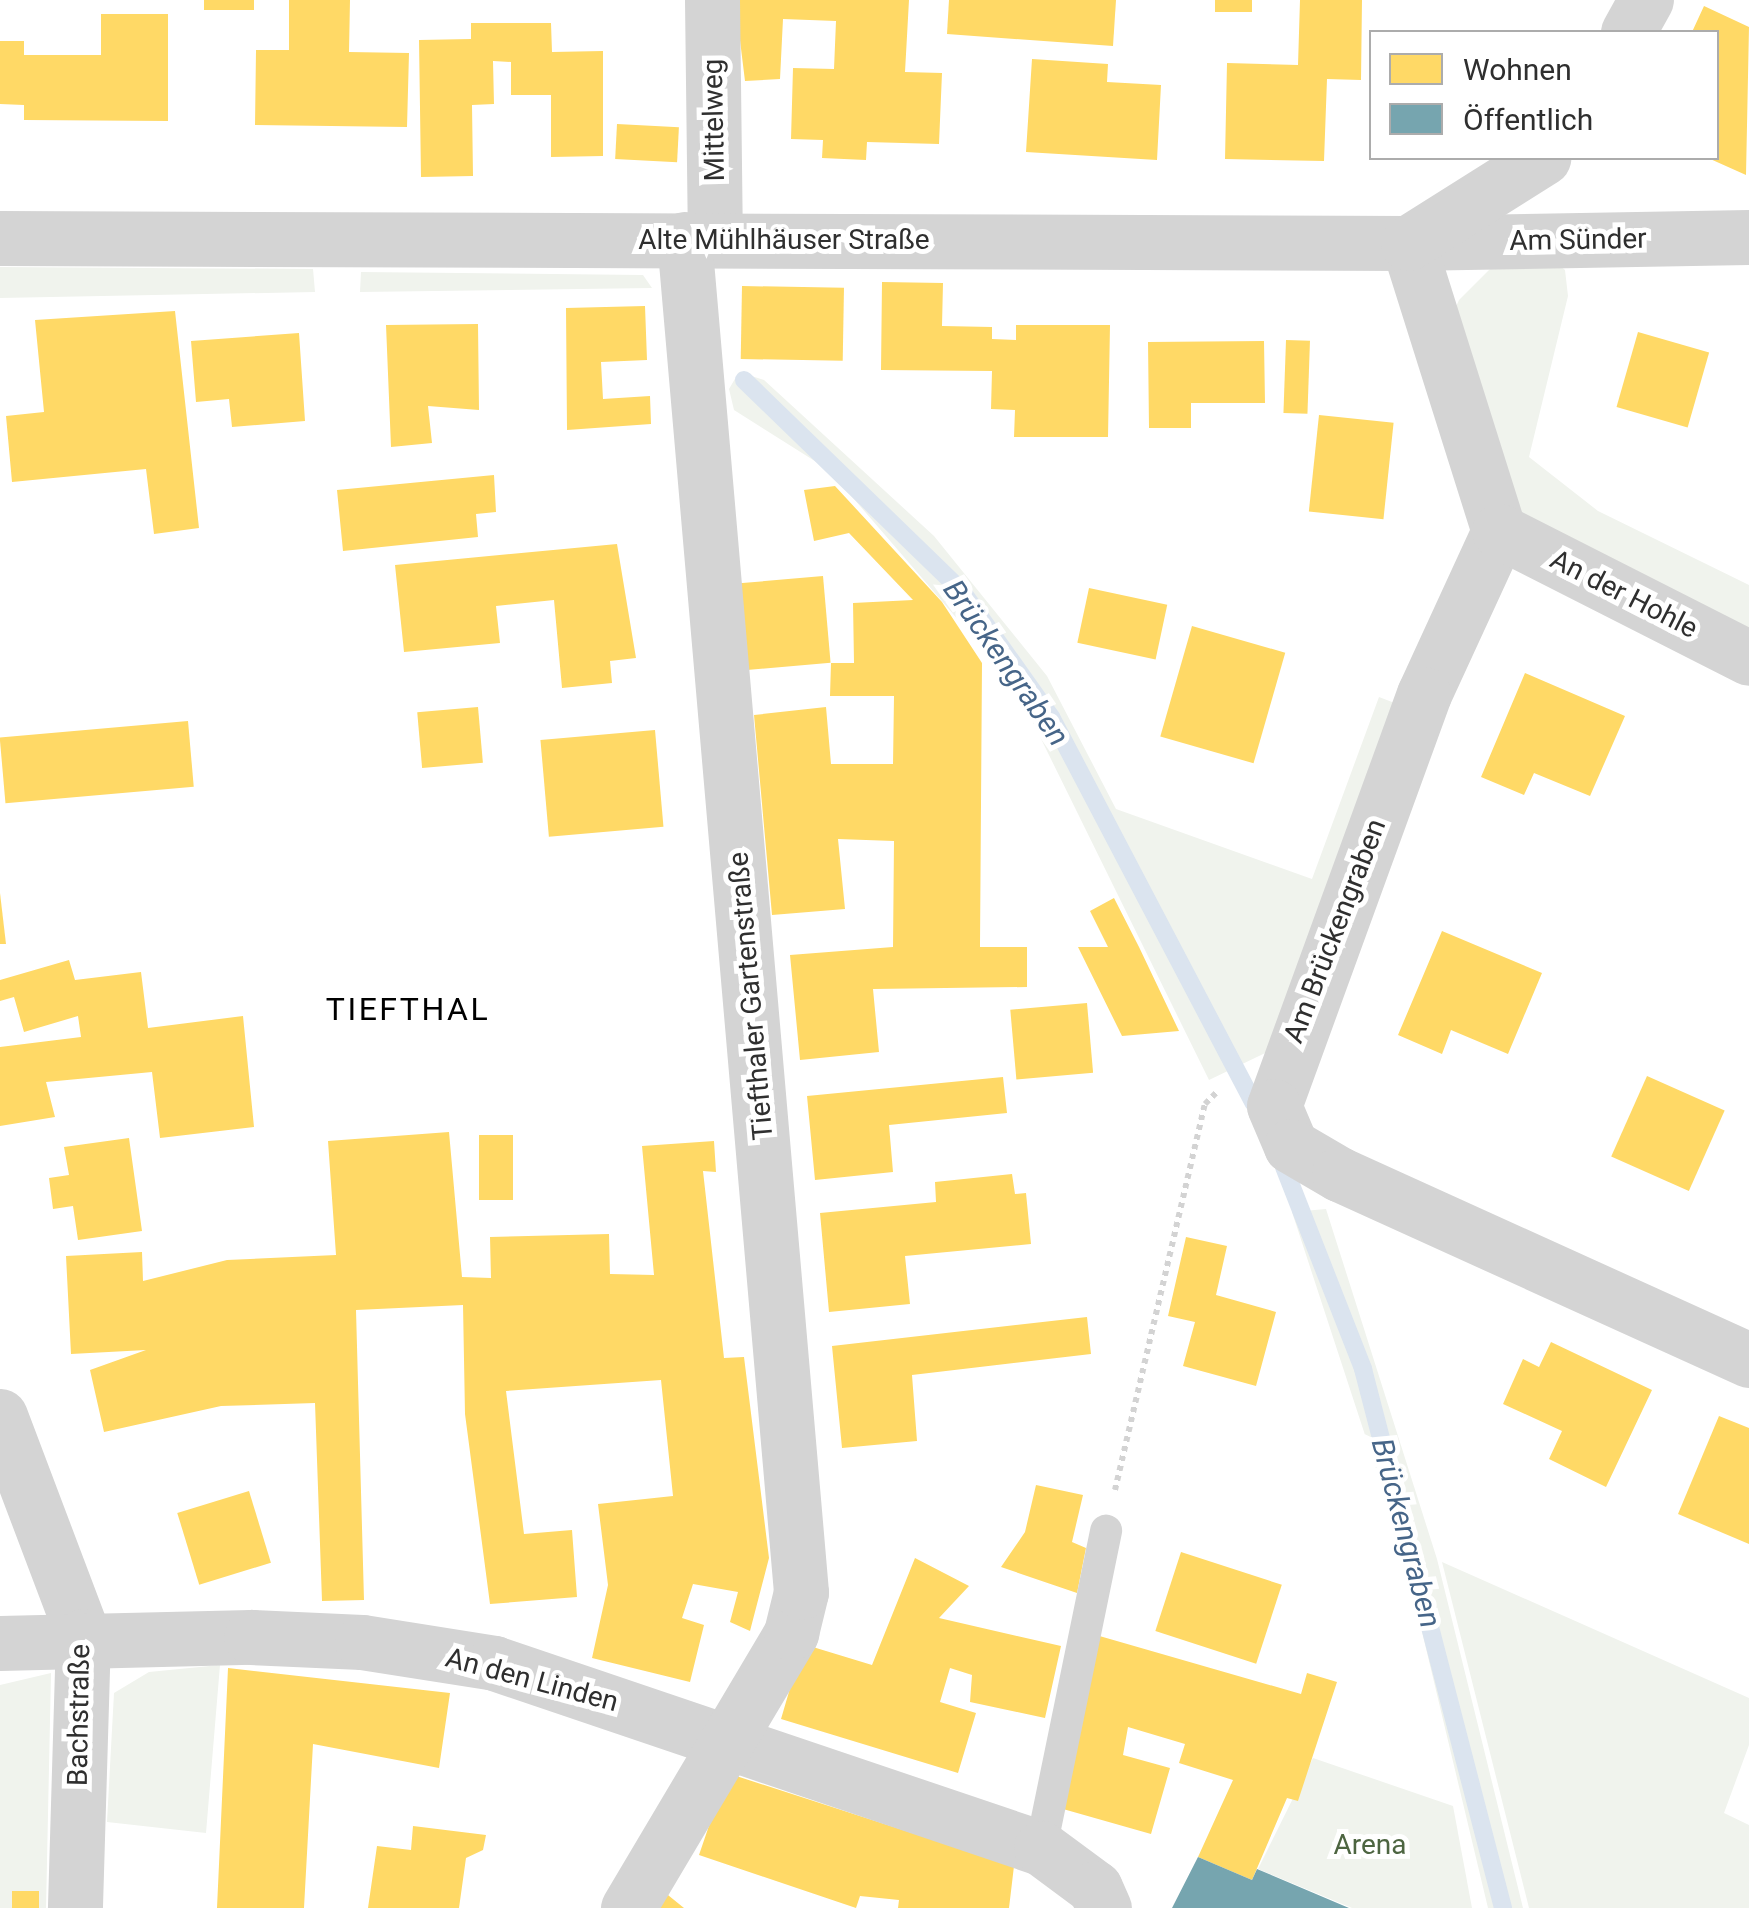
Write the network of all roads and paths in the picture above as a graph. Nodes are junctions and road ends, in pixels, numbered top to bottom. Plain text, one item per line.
1 (712, 0) edge
2 (1646, 0) edge
3 (1629, 30) edge
4 (1540, 160) edge
5 (1749, 237) edge
6 (0, 238) edge
7 (700, 239) junction
8 (1408, 243) junction
9 (1500, 531) junction
10 (1749, 658) edge
11 (1221, 1089) dead end
12 (1749, 1360) edge
13 (0, 1416) edge
14 (1106, 1531) joint
15 (83, 1636) junction
16 (6, 1643) edge
17 (731, 1737) junction
18 (1042, 1848) junction
19 (75, 1908) edge
20 (628, 1908) edge
21 (1104, 1908) edge

1 - 7 street, Mittelweg
2 - 3 street
4 - 8 street
5 - 8 street, Am Sünder
6 - 7 street, Alte Mühlhäuser Straße
7 - 8 street, Alte Mühlhäuser Straße
7 - 17 street, Tiefthaler Gartenstraße
8 - 9 street
9 - 10 street, An der Hohle
9 - 12 street, Am Brückengraben
11 - 14 path
13 - 15 street, Bachstraße
14 - 18 lane
15 - 16 street, An den Linden
15 - 17 street, An den Linden
15 - 19 street, Bachstraße
17 - 18 street, An den Linden
17 - 20 street, Tiefthaler Gartenstraße
18 - 21 street, An den Linden

